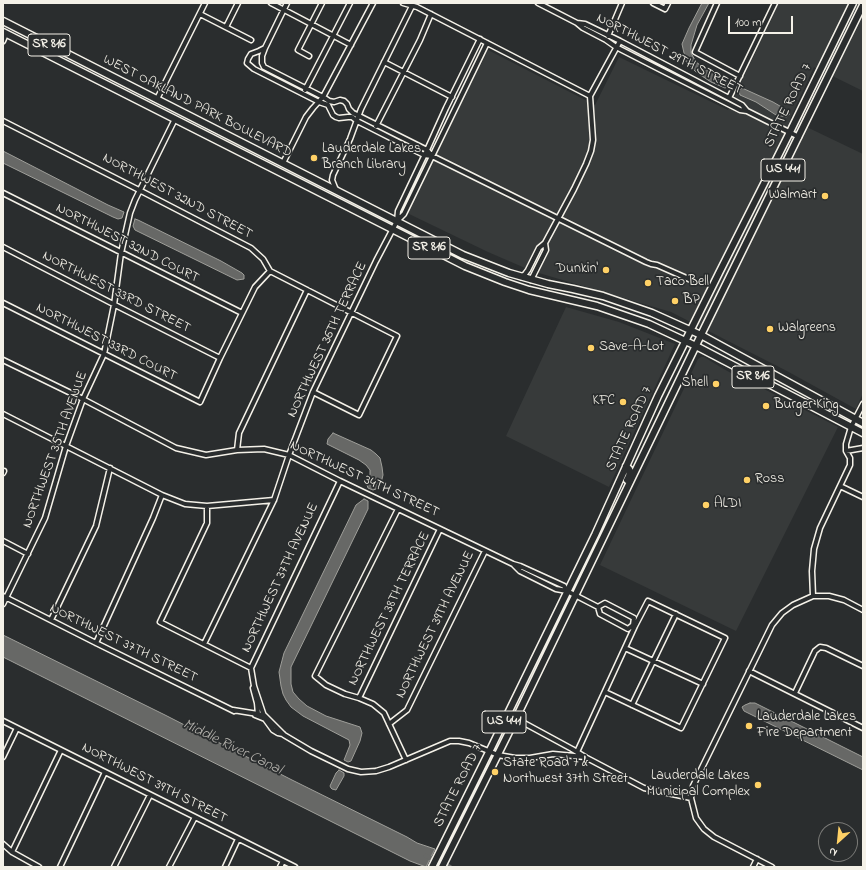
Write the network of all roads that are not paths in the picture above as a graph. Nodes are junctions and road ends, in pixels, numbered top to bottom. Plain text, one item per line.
1 (205, 3) edge
2 (238, 3) edge
3 (271, 3) edge
4 (287, 3) edge
5 (322, 3) edge
6 (350, 3) edge
7 (374, 3) edge
8 (403, 3) edge
9 (538, 3) edge
10 (622, 3) edge
11 (653, 3) edge
12 (668, 3) edge
13 (717, 3) edge
14 (775, 3) edge
15 (853, 3) edge
16 (863, 5) edge
17 (412, 6) junction
18 (284, 10) junction
19 (200, 14) junction
20 (431, 14) junction
21 (3, 21) edge
22 (577, 23) junction
23 (311, 24) junction
24 (226, 27) junction
25 (5, 33) edge
26 (608, 35) junction
27 (333, 36) junction
28 (480, 39) junction
29 (251, 40) dead end
30 (606, 40) junction
31 (3, 41) edge
32 (620, 41) junction
33 (487, 43) junction
34 (351, 44) junction
35 (616, 47) junction
36 (265, 48) junction
37 (309, 56) dead end
38 (384, 62) junction
39 (264, 67) junction
40 (254, 69) junction
41 (403, 71) junction
42 (740, 76) junction
43 (305, 88) junction
44 (303, 94) junction
45 (590, 96) junction
46 (323, 97) junction
47 (452, 97) junction
48 (729, 98) junction
49 (157, 99) junction
50 (318, 102) junction
51 (747, 111) junction
52 (359, 116) junction
53 (192, 117) junction
54 (174, 119) junction
55 (3, 121) edge
56 (357, 122) junction
57 (376, 125) junction
58 (374, 130) junction
59 (790, 132) junction
60 (799, 137) junction
61 (427, 150) junction
62 (424, 155) junction
63 (432, 156) junction
64 (283, 163) junction
65 (270, 168) junction
66 (294, 170) junction
67 (279, 172) junction
68 (140, 190) junction
69 (337, 191) junction
70 (3, 193) edge
71 (558, 218) junction
72 (397, 221) junction
73 (392, 230) junction
74 (545, 243) junction
75 (3, 247) edge
76 (121, 253) junction
77 (270, 271) junction
78 (521, 277) junction
79 (531, 280) junction
80 (691, 280) dead end
81 (516, 286) junction
82 (307, 290) junction
83 (3, 303) edge
84 (114, 305) junction
85 (242, 313) junction
86 (351, 313) junction
87 (691, 330) junction
88 (701, 336) junction
89 (685, 341) junction
90 (696, 346) junction
91 (104, 354) junction
92 (220, 358) junction
93 (3, 360) edge
94 (313, 392) junction
95 (83, 399) junction
96 (863, 404) edge
97 (862, 410) edge
98 (3, 414) edge
99 (856, 419) junction
100 (863, 423) edge
101 (851, 428) junction
102 (863, 433) edge
103 (66, 446) junction
104 (863, 448) edge
105 (237, 450) junction
106 (846, 451) junction
107 (289, 455) junction
108 (626, 466) junction
109 (110, 468) junction
110 (340, 481) junction
111 (840, 486) junction
112 (162, 495) junction
113 (863, 497) edge
114 (274, 500) junction
115 (207, 506) junction
116 (398, 509) junction
117 (613, 517) junction
118 (440, 529) junction
119 (3, 541) edge
120 (485, 550) junction
121 (28, 554) junction
122 (567, 591) junction
123 (576, 595) junction
124 (813, 596) junction
125 (5, 597) edge
126 (3, 604) edge
127 (598, 607) junction
128 (863, 610) edge
129 (676, 614) junction
130 (50, 620) junction
131 (634, 626) junction
132 (96, 643) junction
133 (204, 644) junction
134 (625, 648) junction
135 (654, 661) junction
136 (863, 666) edge
137 (251, 668) junction
138 (749, 671) junction
139 (703, 684) junction
140 (254, 686) junction
141 (605, 692) junction
142 (795, 693) junction
143 (359, 698) junction
144 (632, 705) junction
145 (258, 714) junction
146 (517, 716) junction
147 (264, 717) junction
148 (3, 721) edge
149 (389, 724) junction
150 (17, 728) junction
151 (863, 728) edge
152 (61, 750) junction
153 (490, 751) junction
154 (577, 752) junction
155 (498, 755) junction
156 (585, 757) junction
157 (3, 758) edge
158 (406, 760) junction
159 (105, 772) junction
160 (150, 794) junction
161 (691, 798) junction
162 (195, 817) junction
163 (238, 839) junction
164 (3, 844) edge
165 (12, 852) junction
166 (757, 859) junction
167 (283, 861) junction
168 (38, 867) edge
169 (60, 867) edge
170 (114, 867) edge
171 (169, 867) edge
172 (225, 867) edge
173 (280, 867) edge
174 (294, 867) edge
175 (432, 867) edge
176 (442, 867) edge
177 (753, 867) edge
178 (772, 867) edge

1 - 19 street
2 - 24 street
3 - 18 street
4 - 18 street
5 - 23 street
6 - 27 street
7 - 34 street
8 - 17 street
9 - 22 street, NORTHWEST 29TH STREET
10 - 26 street
11 - 12 street
13 - 42 street
14 - 42 street
15 - 59 main road, STATE ROAD 7 / US 441
16 - 60 main road, STATE ROAD 7 / US 441
17 - 20 street
17 - 38 street
18 - 23 street
18 - 36 street
19 - 24 street
19 - 49 street
20 - 28 street
20 - 41 street
21 - 49 main road, WEST OAKLAND PARK BOULEVARD / SR 816
22 - 26 street, NORTHWEST 29TH STREET
22 - 30 street, NORTHWEST 29TH STREET
23 - 27 street
23 - 37 street
24 - 29 street
25 - 31 street
25 - 54 main road, WEST OAKLAND PARK BOULEVARD / SR 816
26 - 30 street
26 - 32 street, NORTHWEST 29TH STREET
27 - 34 street
27 - 43 street
28 - 33 street
28 - 47 street, NORTHWEST 36TH TERRACE
30 - 35 street, NORTHWEST 29TH STREET
32 - 35 street
32 - 48 street, NORTHWEST 29TH STREET
33 - 45 street
33 - 63 street, NORTHWEST 36TH TERRACE
34 - 46 street
35 - 45 street
35 - 51 street, NORTHWEST 29TH STREET
36 - 39 street
36 - 40 street
38 - 41 street
38 - 52 street
39 - 40 street
39 - 43 street
40 - 44 street
41 - 47 street
41 - 57 street
42 - 48 street
43 - 44 street
43 - 46 street
44 - 50 street
45 - 71 street
46 - 50 street
46 - 52 street
47 - 61 street, NORTHWEST 36TH TERRACE
48 - 51 street, NORTHWEST 29TH STREET
49 - 53 main road, WEST OAKLAND PARK BOULEVARD / SR 816
50 - 56 street
50 - 64 street
51 - 59 street, NORTHWEST 29TH STREET
52 - 56 street
52 - 57 street
53 - 54 main road
53 - 64 main road, WEST OAKLAND PARK BOULEVARD / SR 816
54 - 65 main road, WEST OAKLAND PARK BOULEVARD / SR 816
54 - 68 street, NORTHWEST 35TH AVENUE
55 - 68 street, NORTHWEST 32ND STREET
56 - 58 street
56 - 69 street
57 - 58 street
57 - 61 street
58 - 62 street
59 - 60 street, NORTHWEST 29TH STREET
59 - 87 main road, STATE ROAD 7 / US 441
60 - 88 main road, STATE ROAD 7 / US 441
61 - 62 street, NORTHWEST 36TH TERRACE
61 - 63 street
62 - 63 street
62 - 72 street, NORTHWEST 36TH TERRACE
63 - 71 street
63 - 72 street, NORTHWEST 36TH TERRACE
64 - 65 main road
64 - 66 main road, WEST OAKLAND PARK BOULEVARD / SR 816
65 - 67 main road, WEST OAKLAND PARK BOULEVARD / SR 816
66 - 67 main road
66 - 69 main road, WEST OAKLAND PARK BOULEVARD / SR 816
67 - 73 main road, WEST OAKLAND PARK BOULEVARD / SR 816
68 - 76 street, NORTHWEST 35TH AVENUE
68 - 77 street, NORTHWEST 32ND STREET
69 - 72 main road, WEST OAKLAND PARK BOULEVARD / SR 816
70 - 76 street, NORTHWEST 32ND COURT
71 - 74 street
71 - 80 street
72 - 73 street, NORTHWEST 36TH TERRACE
72 - 78 main road, WEST OAKLAND PARK BOULEVARD / SR 816
73 - 81 main road, WEST OAKLAND PARK BOULEVARD / SR 816
73 - 86 street, NORTHWEST 36TH TERRACE
74 - 78 street
74 - 79 street
75 - 84 street, NORTHWEST 33RD STREET
76 - 84 street, NORTHWEST 35TH AVENUE
76 - 85 street, NORTHWEST 32ND COURT
77 - 82 street, NORTHWEST 32ND STREET
77 - 85 street
78 - 79 main road, WEST OAKLAND PARK BOULEVARD / SR 816
79 - 81 main road
79 - 87 main road, WEST OAKLAND PARK BOULEVARD / SR 816
81 - 89 main road, WEST OAKLAND PARK BOULEVARD / SR 816
82 - 86 street, NORTHWEST 32ND STREET
82 - 105 street
83 - 91 street, NORTHWEST 33RD COURT
84 - 91 street, NORTHWEST 35TH AVENUE
84 - 92 street, NORTHWEST 33RD STREET
85 - 92 street
86 - 94 street, NORTHWEST 36TH TERRACE
86 - 94 street, NORTHWEST 32ND STREET
87 - 88 main road, WEST OAKLAND PARK BOULEVARD / SR 816
87 - 89 main road, STATE ROAD 7 / US 441
88 - 90 main road, STATE ROAD 7 / US 441
88 - 99 main road, WEST OAKLAND PARK BOULEVARD / SR 816
89 - 90 main road, WEST OAKLAND PARK BOULEVARD / SR 816
89 - 108 main road, STATE ROAD 7 / US 441
90 - 101 main road, WEST OAKLAND PARK BOULEVARD / SR 816
90 - 117 main road, STATE ROAD 7 / US 441
91 - 92 street, NORTHWEST 33RD COURT
91 - 95 street, NORTHWEST 35TH AVENUE
93 - 95 street, NORTHWEST 34TH STREET
94 - 107 street, NORTHWEST 36TH TERRACE
95 - 103 street, NORTHWEST 35TH AVENUE
95 - 105 street, NORTHWEST 34TH STREET
96 - 97 street
97 - 99 street
98 - 103 street
99 - 100 main road, WEST OAKLAND PARK BOULEVARD / SR 816
99 - 101 street
101 - 102 main road, WEST OAKLAND PARK BOULEVARD / SR 816
101 - 106 street
103 - 109 street
103 - 121 street, NORTHWEST 35TH AVENUE
104 - 106 street
105 - 107 street, NORTHWEST 34TH STREET
106 - 111 street
107 - 110 street, NORTHWEST 34TH STREET
107 - 114 street, NORTHWEST 36TH TERRACE
108 - 117 main road
108 - 122 main road, STATE ROAD 7 / US 441
109 - 112 street
109 - 130 street
110 - 116 street, NORTHWEST 34TH STREET
110 - 137 street, NORTHWEST 37TH AVENUE
111 - 113 street
111 - 124 street
112 - 115 street
112 - 132 street
114 - 115 street
114 - 133 street, NORTHWEST 36TH TERRACE
115 - 133 street
116 - 118 street, NORTHWEST 34TH STREET
116 - 143 street
117 - 123 main road, STATE ROAD 7 / US 441
118 - 120 street, NORTHWEST 34TH STREET
118 - 143 street, NORTHWEST 38TH TERRACE
119 - 121 street
120 - 122 street, NORTHWEST 34TH STREET
120 - 149 street, NORTHWEST 39TH AVENUE
121 - 125 street, NORTHWEST 35TH AVENUE
122 - 123 street, NORTHWEST 34TH STREET
122 - 153 main road, STATE ROAD 7 / US 441
123 - 127 street, NORTHWEST 34TH STREET
123 - 146 main road, STATE ROAD 7 / US 441
124 - 128 street
124 - 138 street
125 - 126 street, NORTHWEST 35TH AVENUE
125 - 130 street, NORTHWEST 37TH STREET
127 - 131 street, NORTHWEST 34TH STREET
127 - 131 street, NORTHWEST 34TH STREET
129 - 131 street
129 - 135 street
129 - 139 street
130 - 132 street, NORTHWEST 37TH STREET
131 - 134 street
132 - 145 street, NORTHWEST 37TH STREET
133 - 137 street
134 - 135 street
134 - 141 street
135 - 139 street
135 - 144 street
136 - 142 street
137 - 140 street, NORTHWEST 37TH AVENUE
138 - 142 street
138 - 161 street
139 - 144 street
140 - 145 street, NORTHWEST 37TH AVENUE
140 - 147 street, NORTHWEST 37TH AVENUE
141 - 144 street
141 - 154 street
142 - 151 street
143 - 149 street
145 - 147 street, NORTHWEST 37TH STREET
146 - 154 street
146 - 155 main road, STATE ROAD 7 / US 441
147 - 158 street, NORTHWEST 37TH STREET
148 - 150 street, NORTHWEST 39TH STREET
149 - 158 street
150 - 152 street, NORTHWEST 39TH STREET
150 - 157 street
152 - 159 street, NORTHWEST 39TH STREET
152 - 165 street
153 - 155 street, NORTHWEST 37TH STREET
153 - 158 street, NORTHWEST 37TH STREET
153 - 175 main road, STATE ROAD 7 / US 441
154 - 156 street
155 - 156 street, NORTHWEST 37TH STREET
155 - 176 main road, STATE ROAD 7 / US 441
156 - 161 street
159 - 160 street, NORTHWEST 39TH STREET
159 - 169 street
160 - 162 street, NORTHWEST 39TH STREET
160 - 170 street
161 - 166 street
162 - 163 street, NORTHWEST 39TH STREET
162 - 171 street
163 - 167 street, NORTHWEST 39TH STREET
163 - 172 street
164 - 165 street
165 - 168 street
166 - 177 street
166 - 178 street
167 - 173 street
167 - 174 street, NORTHWEST 39TH STREET

